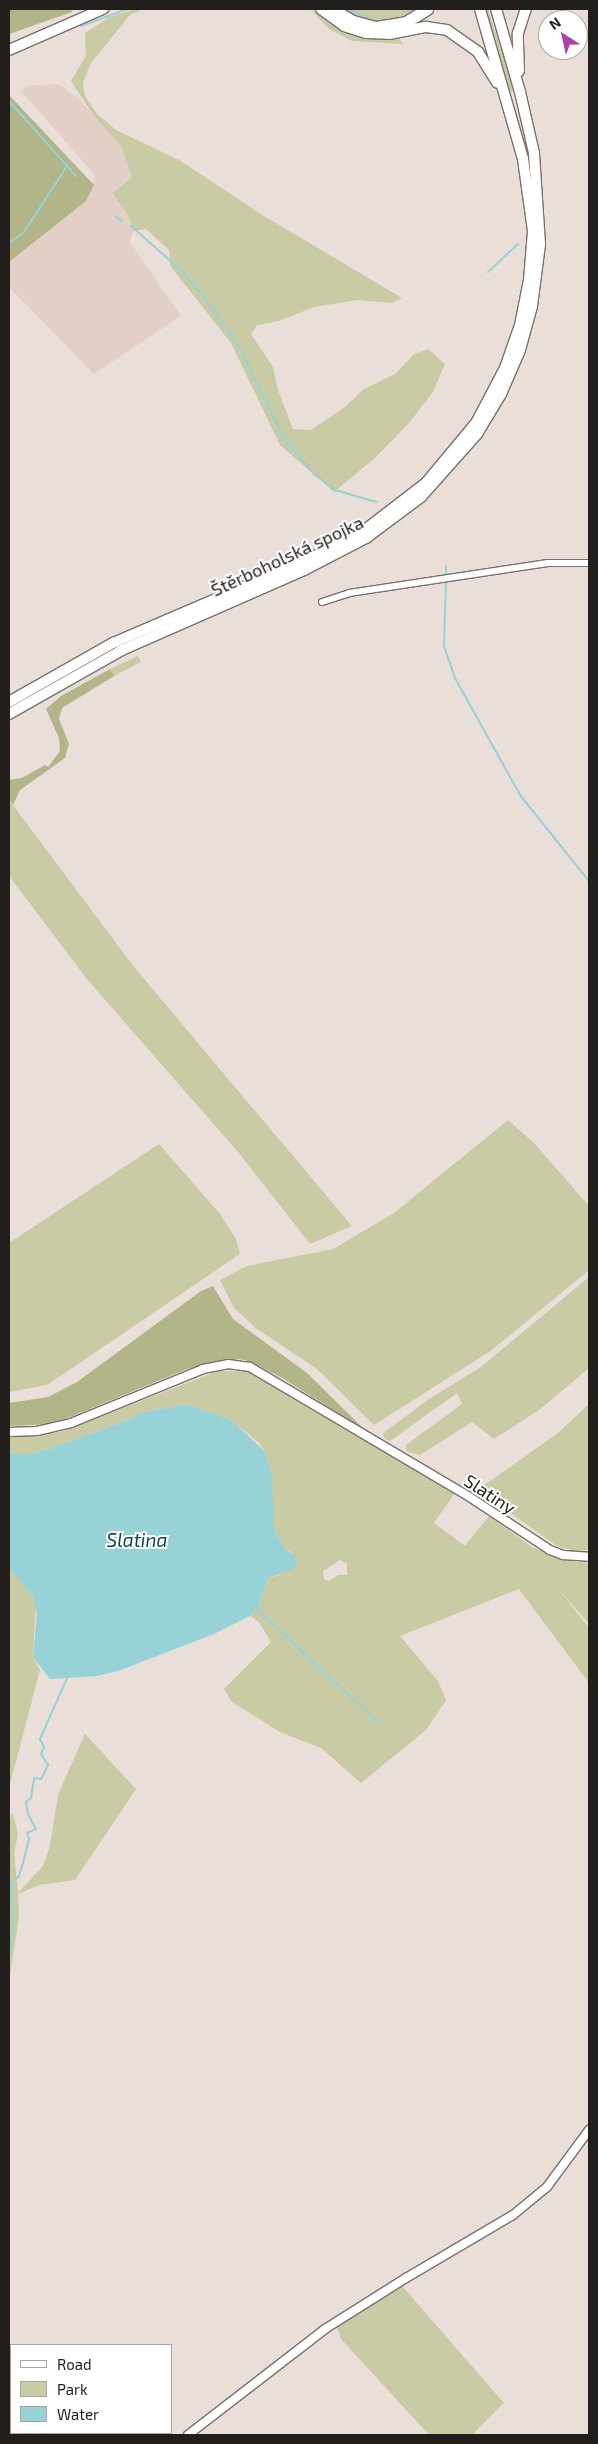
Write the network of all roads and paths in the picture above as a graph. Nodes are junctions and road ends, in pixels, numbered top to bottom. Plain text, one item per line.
1 (103, 9) edge
2 (321, 9) edge
3 (332, 9) edge
4 (427, 9) edge
5 (480, 9) edge
6 (496, 9) edge
7 (526, 9) edge
8 (9, 50) edge
9 (520, 92) junction
10 (511, 112) junction
11 (505, 377) junction
12 (498, 391) junction
13 (589, 563) edge
14 (322, 602) dead end
15 (9, 702) edge
16 (9, 714) edge
17 (9, 1432) edge
18 (589, 1556) edge
19 (589, 2130) edge
20 (188, 2435) edge

1 - 8 main road
2 - 10 main road
3 - 4 highway
5 - 10 main road
6 - 9 main road
7 - 9 main road
9 - 11 main road, Štěrboholská spojka
10 - 11 main road, Štěrboholská spojka
11 - 12 main road, Štěrboholská spojka
12 - 15 main road, Štěrboholská spojka
12 - 16 main road, Štěrboholská spojka
13 - 14 street
17 - 18 street, Slatiny
19 - 20 street

